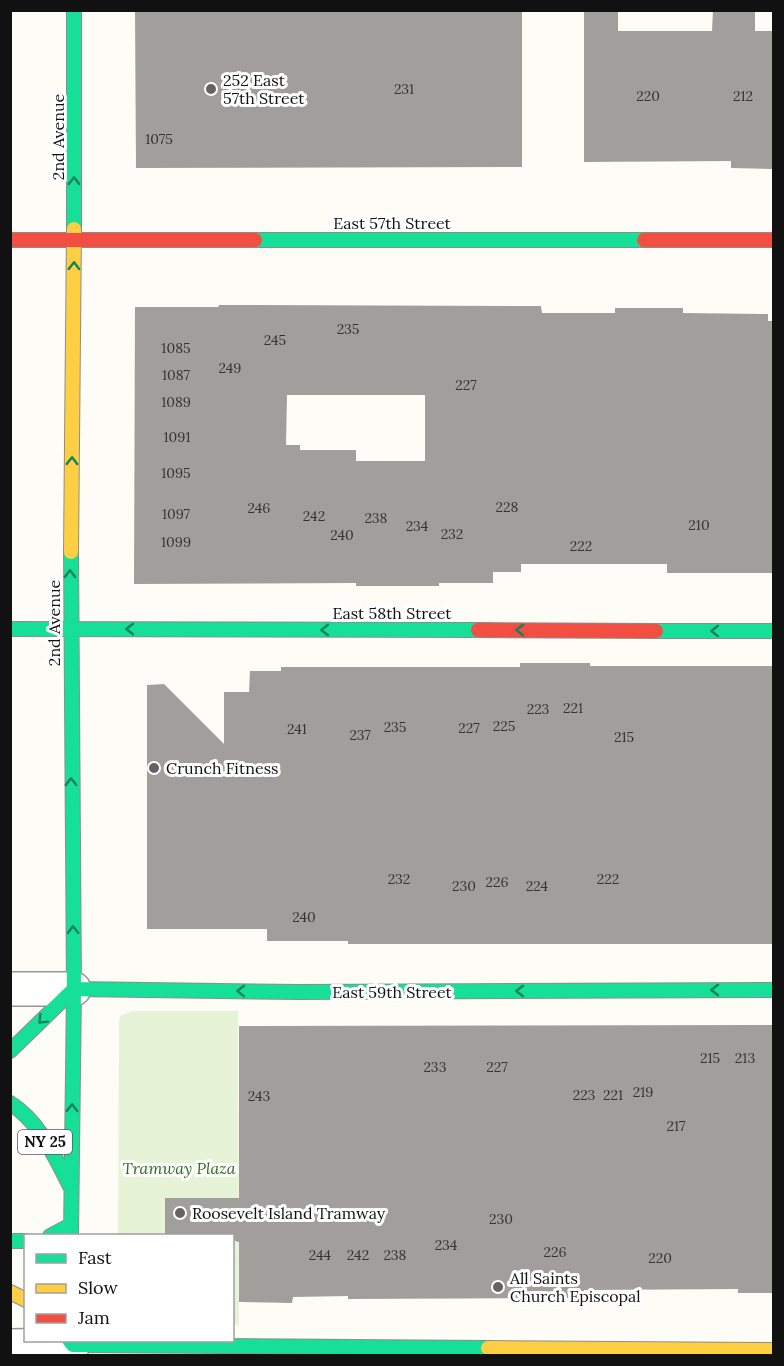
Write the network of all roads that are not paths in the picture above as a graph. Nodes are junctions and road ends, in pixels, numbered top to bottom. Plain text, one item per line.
1 (74, 10) edge
2 (74, 239) junction
3 (10, 240) edge
4 (774, 240) edge
5 (10, 629) edge
6 (70, 630) junction
7 (774, 631) edge
8 (10, 989) edge
9 (74, 989) junction
10 (774, 990) edge
11 (10, 1052) edge
12 (10, 1103) edge
13 (71, 1188) junction
14 (71, 1230) edge
15 (10, 1292) edge
16 (24, 1299) edge
17 (72, 1345) edge
18 (10, 1346) edge
19 (774, 1350) edge

2 -> 1 main road, 2nd Avenue
2 - 3 main road, East 57th Street
2 - 4 main road, East 57th Street
6 -> 2 main road, 2nd Avenue
5 - 6 main road, East 58th Street
7 -> 6 main road, East 58th Street
9 -> 6 main road, 2nd Avenue
8 - 9 street, East 59th Street
10 -> 9 main road, East 59th Street
9 -> 11 main road
13 -> 9 main road, 2nd Avenue
12 - 13 main road, NY 25
13 - 14 main road, 2nd Avenue
15 - 16 main road
17 - 18 street
17 - 19 main road

